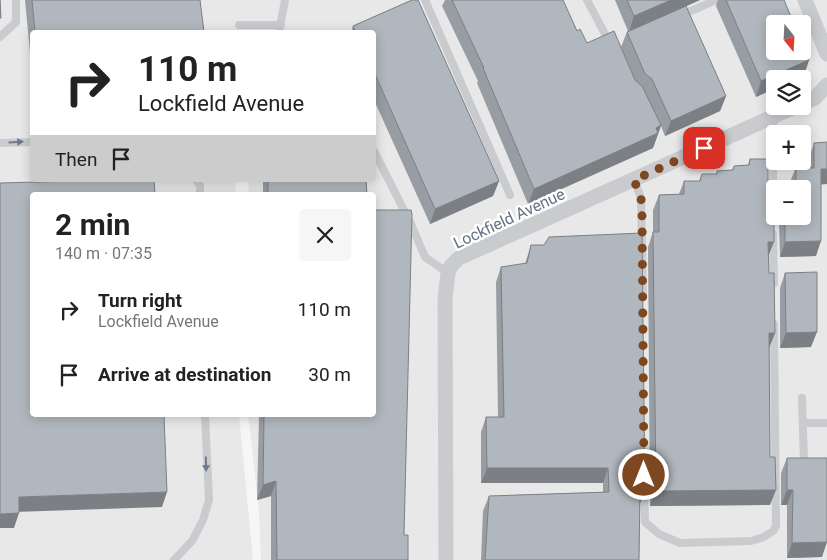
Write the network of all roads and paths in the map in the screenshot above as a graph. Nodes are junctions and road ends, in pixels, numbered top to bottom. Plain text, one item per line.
1 (16, 0) edge
2 (286, 0) edge
3 (425, 0) edge
4 (587, 0) edge
5 (716, 0) edge
6 (805, 0) edge
7 (674, 18) edge
8 (239, 25) dead end
9 (280, 29) edge
10 (0, 37) edge
11 (622, 41) dead end
12 (614, 44) junction
13 (617, 52) edge
14 (827, 54) edge
15 (827, 85) edge
16 (811, 100) edge
17 (777, 115) edge
18 (773, 117) junction
19 (30, 142) edge
20 (0, 143) edge
21 (376, 155) edge
22 (634, 180) junction
23 (773, 180) edge
24 (510, 195) dead end
25 (773, 229) edge
26 (448, 273) junction
27 (774, 288) edge
28 (643, 309) edge
29 (774, 318) edge
30 (802, 398) dead end
31 (205, 417) edge
32 (803, 423) junction
33 (827, 423) edge
34 (804, 462) edge
35 (644, 474) edge
36 (174, 560) edge
37 (446, 560) edge

1 - 10 lane
2 - 9 lane
3 - 24 lane
4 - 12 lane
5 - 7 lane
6 - 14 street
8 - 9 lane
11 - 12 lane
12 - 13 lane
15 - 16 street
17 - 18 street, Lockfield Avenue
18 - 22 street, Lockfield Avenue
18 - 23 lane
20 -> 19 lane
21 - 26 lane
22 - 26 street, Lockfield Avenue
22 - 28 lane
25 - 27 lane
26 - 37 street, Lockfield Avenue
29 - 35 lane
30 - 32 lane
31 -> 36 lane
32 - 33 lane
32 - 34 lane

